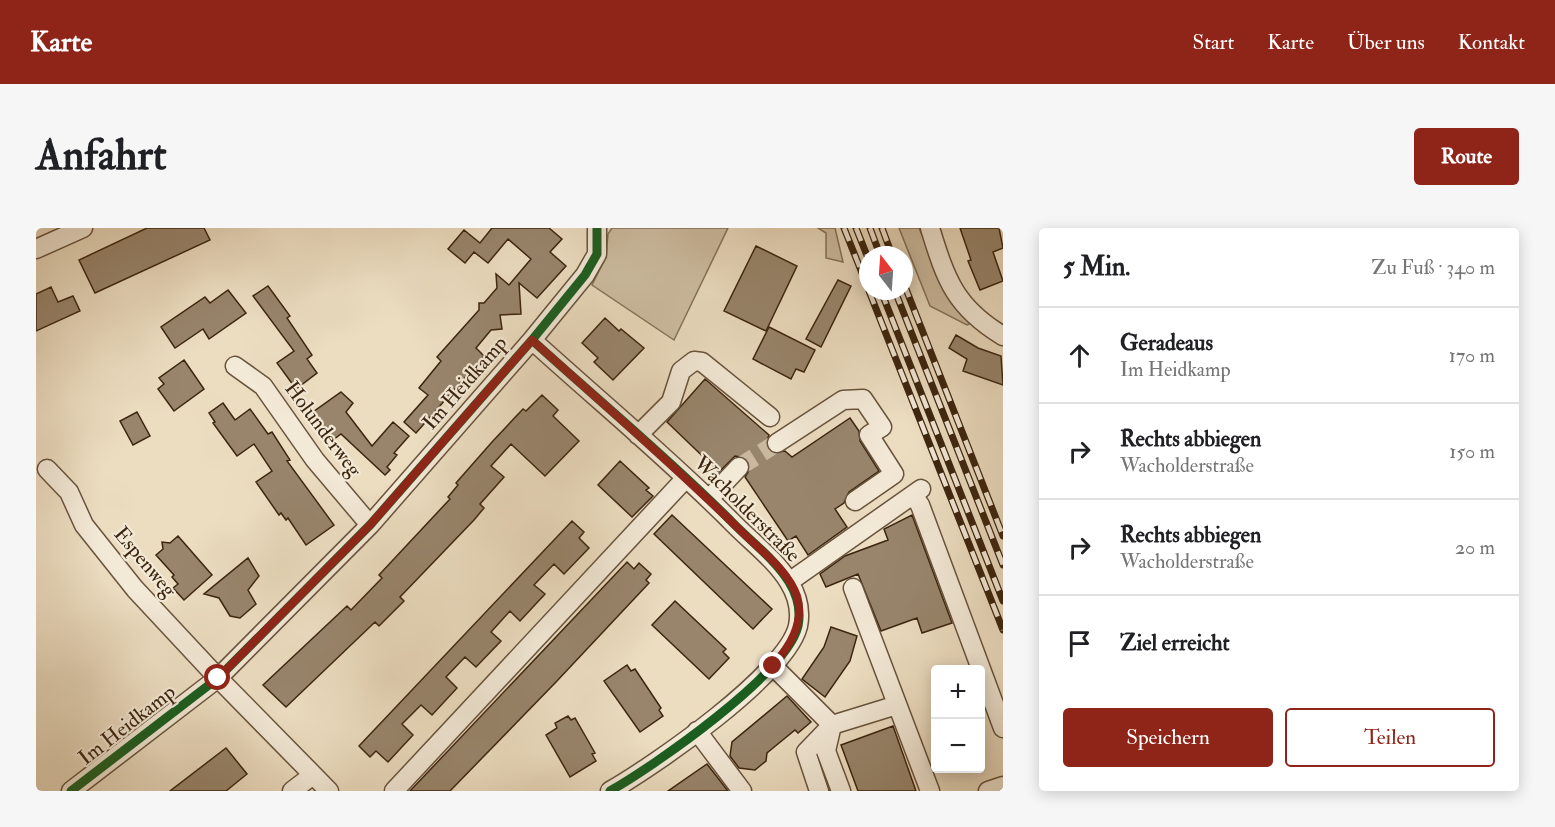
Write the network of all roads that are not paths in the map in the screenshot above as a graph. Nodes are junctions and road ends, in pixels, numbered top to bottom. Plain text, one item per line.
1 (83, 228) edge
2 (597, 228) edge
3 (930, 228) edge
4 (42, 241) edge
5 (1003, 336) edge
6 (532, 340) junction
7 (235, 366) dead end
8 (770, 417) dead end
9 (638, 435) junction
10 (777, 443) tunnel mouth
11 (739, 467) tunnel mouth
12 (47, 469) dead end
13 (686, 479) junction
14 (709, 500) junction
15 (855, 501) dead end
16 (370, 525) junction
17 (789, 582) junction
18 (853, 588) dead end
19 (773, 666) junction
20 (218, 678) junction
21 (897, 705) junction
22 (832, 725) junction
23 (1003, 729) edge
24 (697, 731) junction
25 (313, 775) junction
26 (629, 786) edge
27 (1003, 786) edge
28 (71, 791) edge
29 (292, 791) edge
30 (329, 791) edge
31 (394, 791) edge
32 (610, 791) edge
33 (742, 791) edge
34 (819, 791) edge
35 (841, 791) edge
36 (930, 791) edge
37 (988, 791) edge

1 - 4 street
2 - 6 street, Im Heidkamp
3 - 5 street
6 - 9 street, Wacholderstraße
6 - 16 street, Im Heidkamp
7 - 16 street, Holunderweg
8 - 9 street
9 - 13 street, Wacholderstraße
10 - 15 street
11 - 14 street
12 - 20 street, Espenweg
13 - 14 street, Wacholderstraße
13 - 31 street
14 - 17 street, Wacholderstraße
16 - 20 street, Im Heidkamp
17 - 19 street, Wacholderstraße
17 - 23 street
18 - 21 street
19 - 22 street
19 - 24 street, Wacholderstraße
20 - 25 street
20 - 28 street, Im Heidkamp
21 - 22 street
21 - 36 street
22 - 34 street
22 - 35 street
24 - 26 street, Wacholderstraße
24 - 33 street
25 - 29 street
25 - 30 street
26 - 32 street, Wacholderstraße
27 - 37 street

